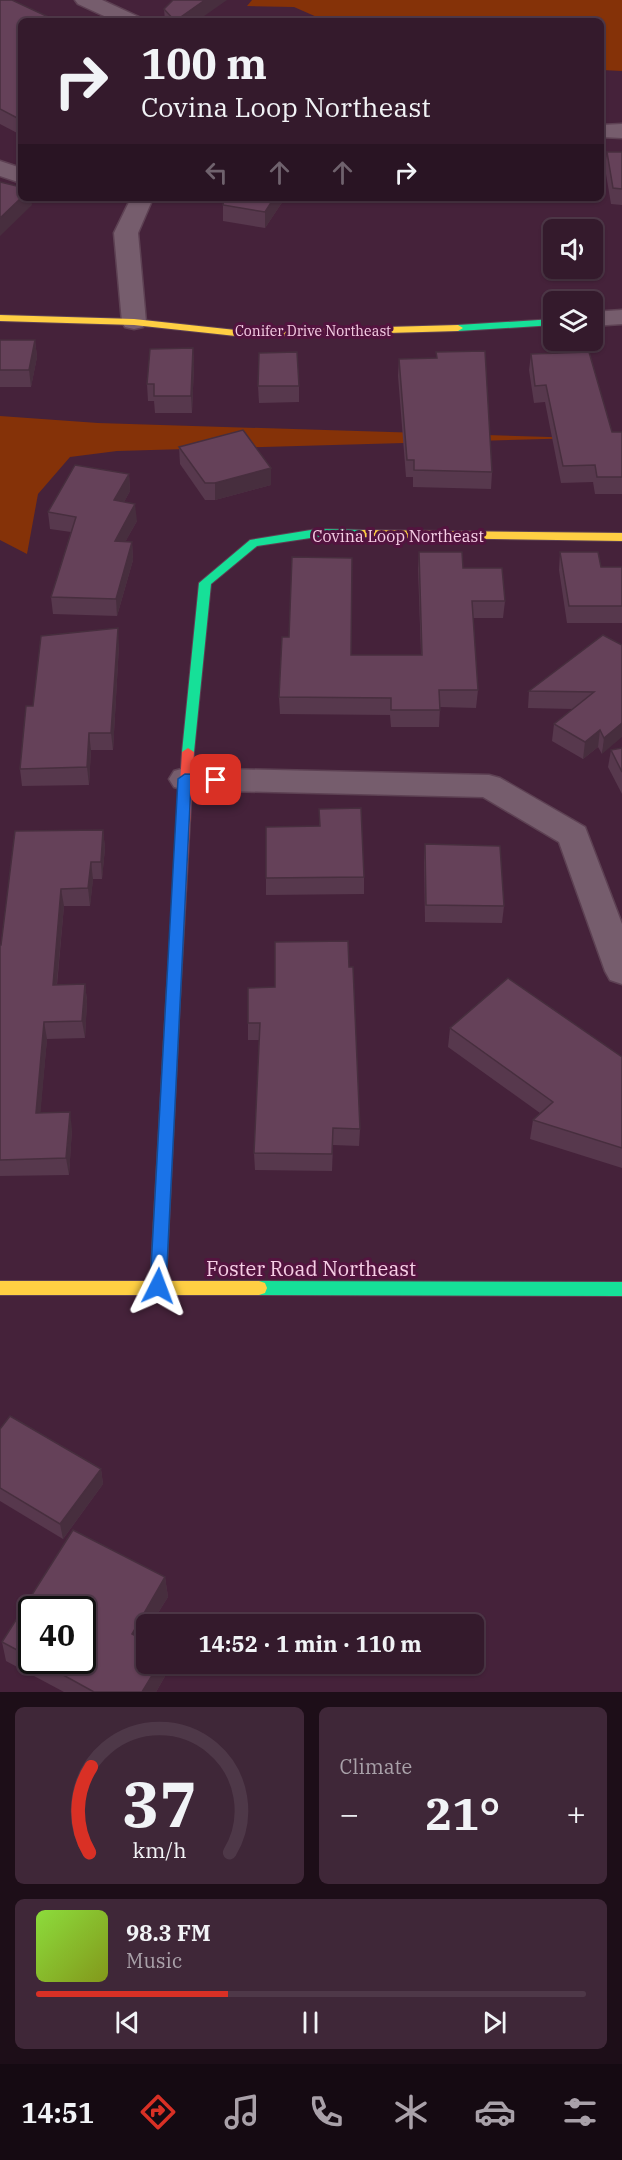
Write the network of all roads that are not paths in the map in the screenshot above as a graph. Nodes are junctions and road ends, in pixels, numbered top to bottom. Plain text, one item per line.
1 (86, 0) edge
2 (125, 18) edge
3 (604, 131) edge
4 (622, 131) edge
5 (0, 168) edge
6 (18, 175) edge
7 (141, 201) edge
8 (622, 317) edge
9 (0, 318) edge
10 (603, 318) edge
11 (134, 322) junction
12 (543, 323) edge
13 (622, 537) edge
14 (185, 779) junction
15 (622, 970) edge
16 (158, 1286) junction
17 (0, 1288) edge
18 (622, 1289) edge

1 - 2 street
3 - 4 street
5 - 6 street
7 - 11 street
8 - 10 street
9 - 11 street, Conifer Drive Northeast
11 - 12 street, Conifer Drive Northeast
13 - 14 street, Covina Loop Northeast
14 - 15 street
14 - 16 street, Covina Loop Northeast
16 - 17 street, Foster Road Northeast
16 - 18 street, Foster Road Northeast

